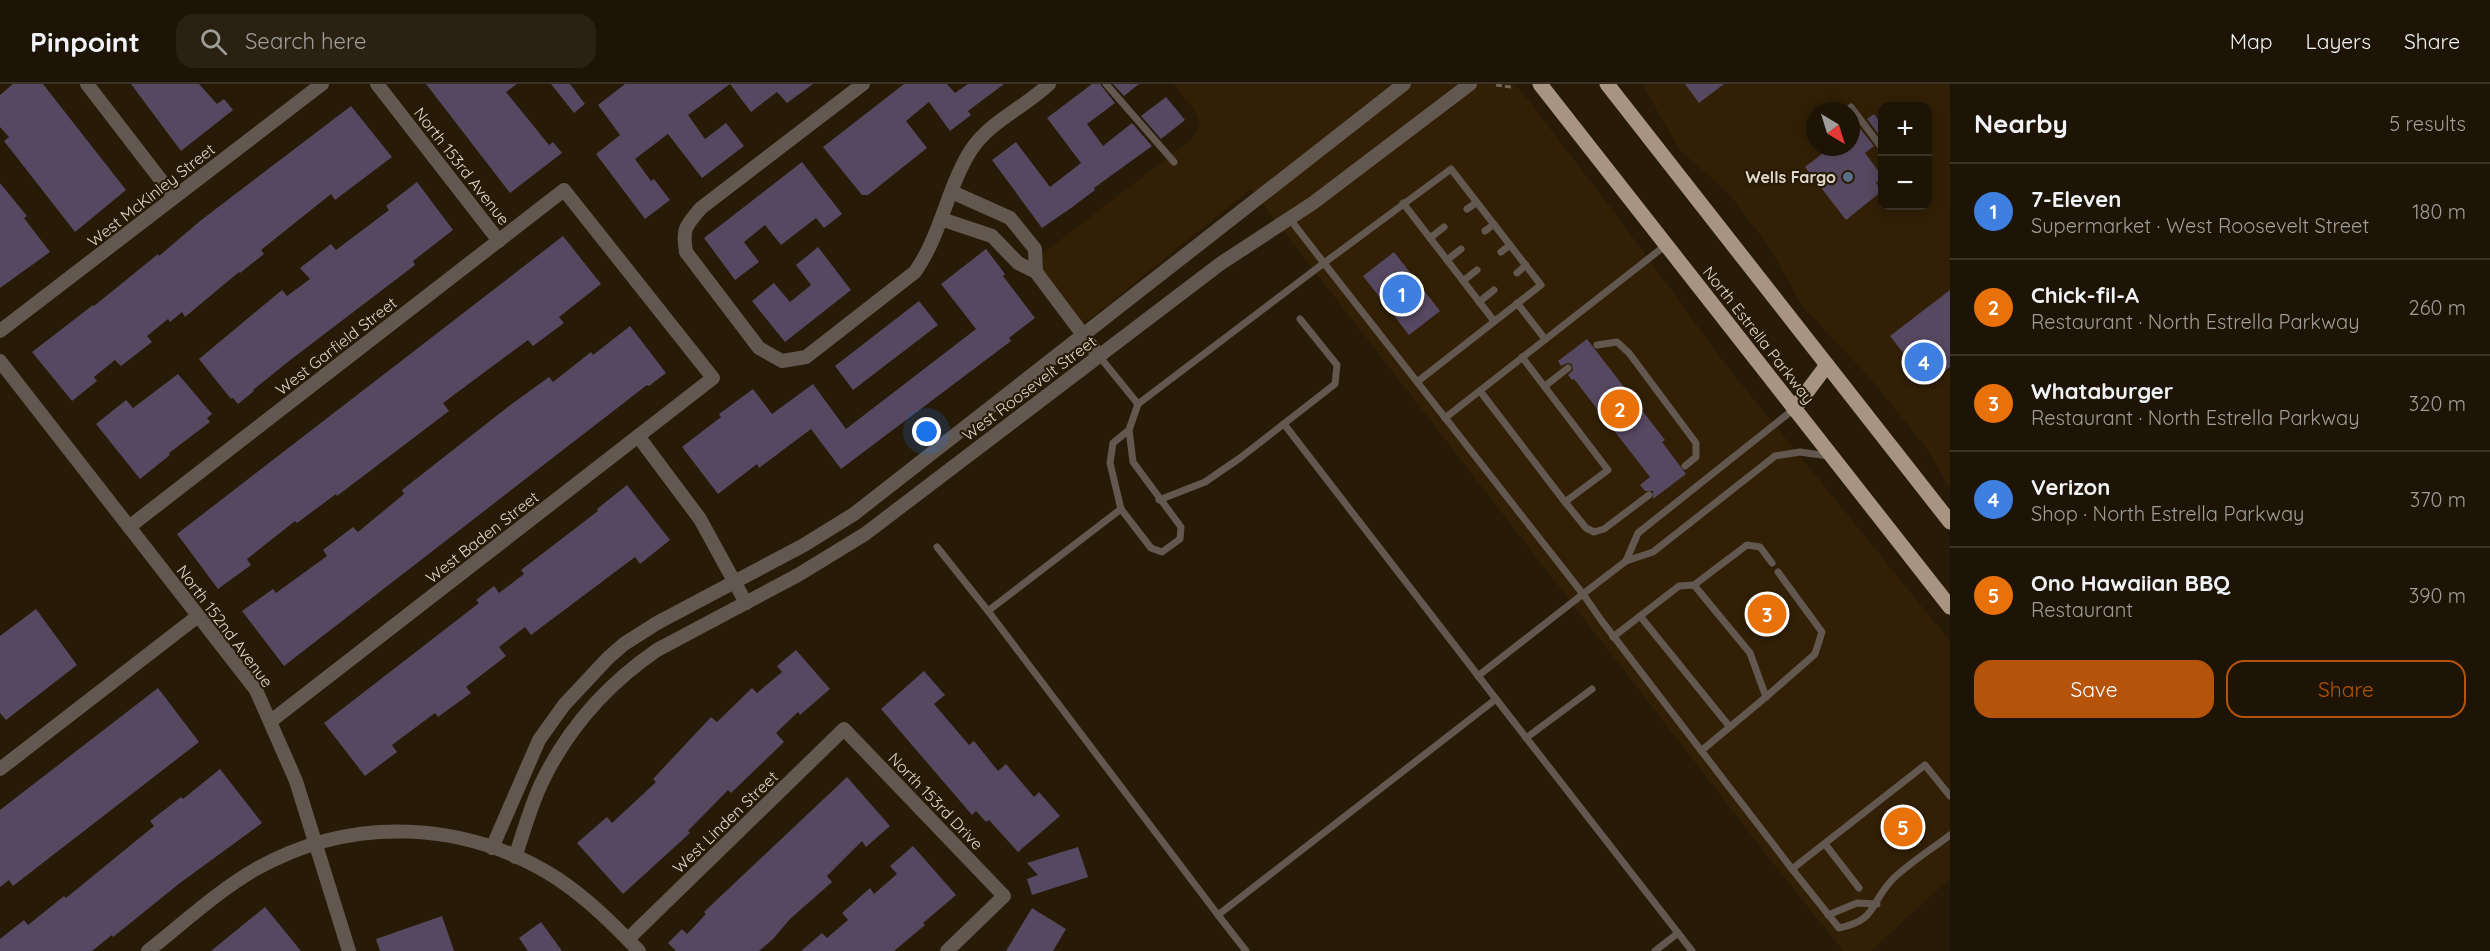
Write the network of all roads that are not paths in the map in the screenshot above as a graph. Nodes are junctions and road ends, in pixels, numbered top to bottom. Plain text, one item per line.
1 (87, 84) edge
2 (322, 84) edge
3 (377, 84) edge
4 (863, 84) edge
5 (1049, 84) edge
6 (1106, 84) edge
7 (1404, 84) edge
8 (1470, 84) edge
9 (1540, 84) edge
10 (1607, 84) edge
11 (1860, 119) edge
12 (1878, 143) edge
13 (1174, 162) dead end
14 (952, 192) junction
15 (174, 197) junction
16 (1404, 203) junction
17 (1476, 203) junction
18 (1467, 209) dead end
19 (1000, 212) junction
20 (1289, 218) junction
21 (941, 219) junction
22 (1494, 224) junction
23 (1444, 227) dead end
24 (1485, 231) dead end
25 (989, 234) junction
26 (1430, 238) junction
27 (500, 241) junction
28 (1510, 245) junction
29 (1666, 245) junction
30 (1461, 249) dead end
31 (1501, 252) dead end
32 (1447, 260) junction
33 (1324, 263) junction
34 (1526, 265) junction
35 (1478, 270) dead end
36 (1036, 272) junction
37 (1517, 273) dead end
38 (1463, 280) junction
39 (1494, 291) dead end
40 (1479, 302) junction
41 (1518, 303) junction
42 (1300, 319) dead end
43 (1494, 321) junction
44 (0, 331) edge
45 (1083, 335) junction
46 (1545, 339) junction
47 (1597, 345) dead end
48 (1099, 356) junction
49 (1522, 357) junction
50 (0, 361) edge
51 (1827, 365) junction
52 (1568, 368) dead end
53 (712, 378) joint
54 (1417, 382) junction
55 (1545, 386) junction
56 (1480, 391) junction
57 (1138, 404) junction
58 (1794, 409) junction
59 (1445, 418) junction
60 (1284, 424) junction
61 (1129, 430) junction
62 (638, 436) junction
63 (1831, 456) junction
64 (1685, 466) dead end
65 (1649, 495) dead end
66 (1159, 501) junction
67 (1565, 501) junction
68 (1121, 510) junction
69 (1950, 522) edge
70 (129, 527) junction
71 (937, 547) dead end
72 (1626, 561) junction
73 (1772, 563) dead end
74 (1778, 572) dead end
75 (735, 581) junction
76 (1694, 585) junction
77 (1583, 594) junction
78 (746, 603) junction
79 (1950, 607) edge
80 (988, 611) junction
81 (198, 616) junction
82 (1640, 616) junction
83 (1613, 637) junction
84 (1478, 676) junction
85 (1592, 689) dead end
86 (1766, 697) junction
87 (1496, 699) junction
88 (271, 721) junction
89 (1729, 726) junction
90 (844, 729) joint
91 (1526, 738) junction
92 (1701, 751) junction
93 (0, 769) edge
94 (1950, 796) edge
95 (1950, 835) edge
96 (314, 843) junction
97 (1825, 844) junction
98 (492, 848) junction
99 (515, 857) junction
100 (1792, 869) junction
101 (1859, 888) dead end
102 (1876, 904) junction
103 (1218, 915) junction
104 (1828, 915) junction
105 (1678, 933) junction
106 (628, 939) junction
107 (148, 951) edge
108 (349, 951) edge
109 (639, 951) edge
110 (947, 951) edge
111 (1246, 951) edge
112 (1655, 951) edge
113 (1692, 951) edge

1 - 15 street
2 - 15 street, West McKinley Street
3 - 27 street, North 153rd Avenue
4 - 21 street
5 - 14 street
6 - 13 lane
7 - 45 street, West Roosevelt Street
8 - 20 street, West Roosevelt Street
9 - 29 main road, North Estrella Parkway
10 - 51 main road, North Estrella Parkway
11 - 12 lane
14 - 19 street
14 - 21 street
15 - 44 street, West McKinley Street
16 - 17 lane
16 - 26 lane
16 - 33 lane
17 - 18 lane
17 - 22 lane
19 - 25 street
19 - 36 street
20 - 33 lane
20 - 48 street, West Roosevelt Street
21 - 25 street
22 - 24 lane
22 - 28 lane
23 - 26 lane
25 - 36 street
26 - 32 lane
27 - 53 street, West Garfield Street
27 - 70 street, West Garfield Street
28 - 31 lane
28 - 34 lane
29 - 46 lane
29 - 58 main road, North Estrella Parkway
30 - 32 lane
32 - 38 lane
33 - 54 lane
33 - 57 lane
34 - 37 lane
34 - 41 lane
35 - 38 lane
36 - 45 street
38 - 40 lane
39 - 40 lane
40 - 43 lane
41 - 43 lane
41 - 46 lane
42 - 60 lane
43 - 54 lane
45 - 48 street
45 - 75 street, West Roosevelt Street
46 - 49 lane
47 - 64 lane
48 - 57 lane
48 - 78 street, West Roosevelt Street
49 - 55 lane
49 - 56 lane
50 - 70 street, North 152nd Avenue
51 - 58 main road
51 - 69 main road, North Estrella Parkway
52 - 55 lane
53 - 62 street, West Baden Street
54 - 59 lane
55 - 67 lane
56 - 59 lane
56 - 67 lane
57 - 61 lane
58 - 63 main road, North Estrella Parkway
58 - 72 lane
59 - 77 lane
60 - 66 lane
60 - 84 lane
61 - 66 lane
61 - 68 lane
62 - 75 street
62 - 88 street, West Baden Street
63 - 72 lane
63 - 79 main road, North Estrella Parkway
65 - 67 lane
66 - 68 lane
68 - 80 lane
70 - 81 street, North 152nd Avenue
71 - 80 lane
72 - 77 lane
73 - 76 lane
74 - 86 lane
75 - 78 street
75 - 98 street, West Roosevelt Street
76 - 82 lane
76 - 86 lane
77 - 83 lane
77 - 84 lane
78 - 99 street, West Roosevelt Street
80 - 103 lane
81 - 88 street, North 152nd Avenue
81 - 93 street
82 - 83 lane
82 - 89 lane
83 - 92 lane
84 - 87 lane
85 - 91 lane
86 - 89 lane
87 - 91 lane
87 - 103 lane
88 - 96 street, North 152nd Avenue
89 - 92 lane
90 - 106 street, West Linden Street
90 - 110 street, North 153rd Drive
91 - 105 lane
92 - 100 lane
94 - 97 lane
95 - 102 lane
96 - 98 street
96 - 107 street
96 - 108 street, North 152nd Avenue
97 - 100 lane
97 - 101 lane
98 - 99 street
99 - 106 street
100 - 104 lane
102 - 104 lane
102 - 104 lane
103 - 111 lane
105 - 112 lane
105 - 113 lane
106 - 109 street

